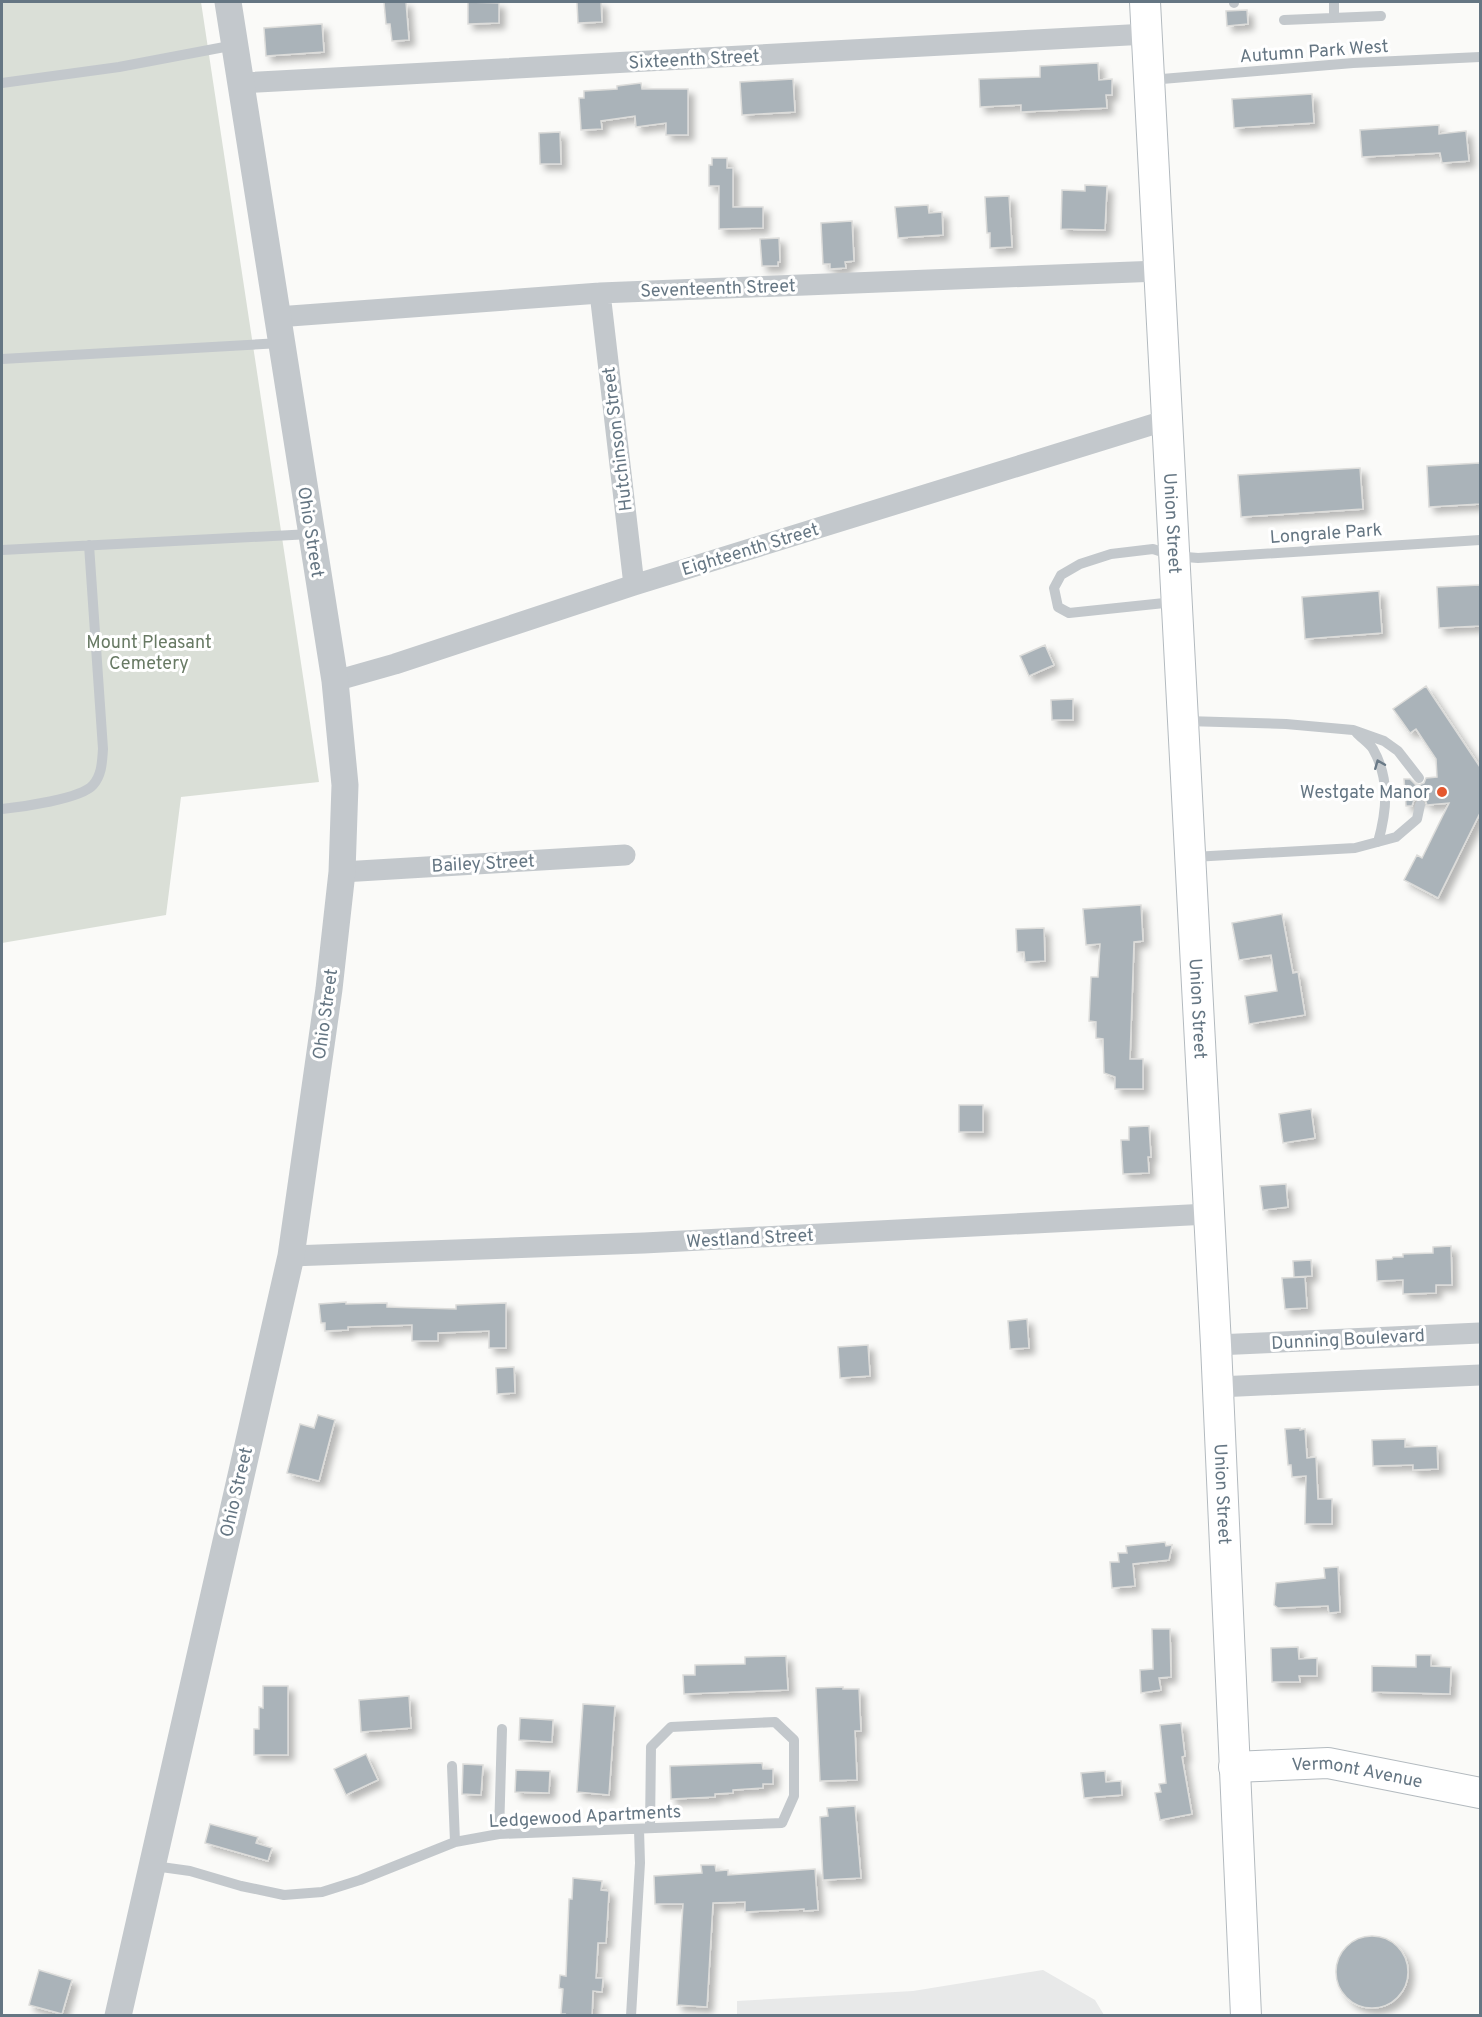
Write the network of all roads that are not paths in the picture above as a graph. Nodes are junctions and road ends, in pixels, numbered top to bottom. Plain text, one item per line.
1 (228, 2) edge
2 (1145, 2) edge
3 (1334, 2) edge
4 (1381, 16) dead end
5 (1335, 18) junction
6 (1284, 20) dead end
7 (1147, 34) junction
8 (235, 45) junction
9 (1480, 57) edge
10 (1149, 80) junction
11 (2, 82) edge
12 (241, 83) junction
13 (1159, 271) junction
14 (600, 293) junction
15 (279, 330) junction
16 (2, 359) edge
17 (1167, 420) junction
18 (311, 534) junction
19 (1480, 540) edge
20 (89, 546) junction
21 (2, 550) edge
22 (1174, 556) junction
23 (634, 585) junction
24 (1176, 601) junction
25 (335, 681) junction
26 (1183, 721) junction
27 (1353, 730) junction
28 (1419, 778) dead end
29 (1420, 805) dead end
30 (2, 809) edge
31 (1378, 842) junction
32 (625, 855) dead end
33 (1190, 857) junction
34 (342, 872) junction
35 (1208, 1214) junction
36 (291, 1256) junction
37 (1480, 1333) edge
38 (1216, 1345) junction
39 (1480, 1375) edge
40 (1218, 1387) junction
41 (502, 1729) dead end
42 (452, 1766) dead end
43 (1234, 1767) junction
44 (1480, 1793) edge
45 (645, 1828) junction
46 (499, 1834) junction
47 (455, 1842) junction
48 (151, 1865) junction
49 (118, 2016) edge
50 (631, 2016) edge
51 (1246, 2016) edge

1 - 8 street, Ohio Street
2 - 7 main road, Union Street
3 - 5 lane
4 - 5 lane
5 - 6 lane
7 - 10 main road, Union Street
7 - 12 street, Sixteenth Street
8 - 11 lane
8 - 12 street, Ohio Street
9 - 10 lane, Autumn Park West
10 - 13 main road, Union Street
12 - 15 street, Ohio Street
13 - 14 street, Seventeenth Street
13 - 17 main road, Union Street
14 - 15 street, Seventeenth Street
14 - 23 street, Hutchinson Street
15 - 16 lane
15 - 18 street, Ohio Street
17 - 22 main road, Union Street
17 - 23 street, Eighteenth Street
18 - 20 lane
18 - 25 street, Ohio Street
19 - 22 lane, Longrale Park
20 - 21 lane
20 - 30 lane
22 - 24 main road, Union Street
22 - 24 lane, Longrale Park
23 - 25 street, Eighteenth Street
24 - 26 main road, Union Street
25 - 34 street, Ohio Street
26 - 27 lane
26 - 33 main road, Union Street
27 - 28 lane
31 -> 27 lane
29 - 31 lane
31 - 33 lane
32 - 34 street, Bailey Street
33 - 35 main road, Union Street
34 - 36 street, Ohio Street
35 - 36 street, Westland Street
35 - 38 main road, Union Street
36 - 48 street, Ohio Street
37 - 38 street, Dunning Boulevard
38 - 40 main road, Union Street
39 - 40 street
40 - 43 main road, Union Street
41 - 46 lane
42 - 47 lane
43 - 44 main road, Vermont Avenue
43 - 51 main road, Union Street
45 - 45 lane, Ledgewood Apartments
45 - 46 lane, Ledgewood Apartments
45 - 50 lane
46 - 47 lane, Ledgewood Apartments
47 - 48 lane, Ledgewood Apartments
48 - 49 street, Ohio Street

